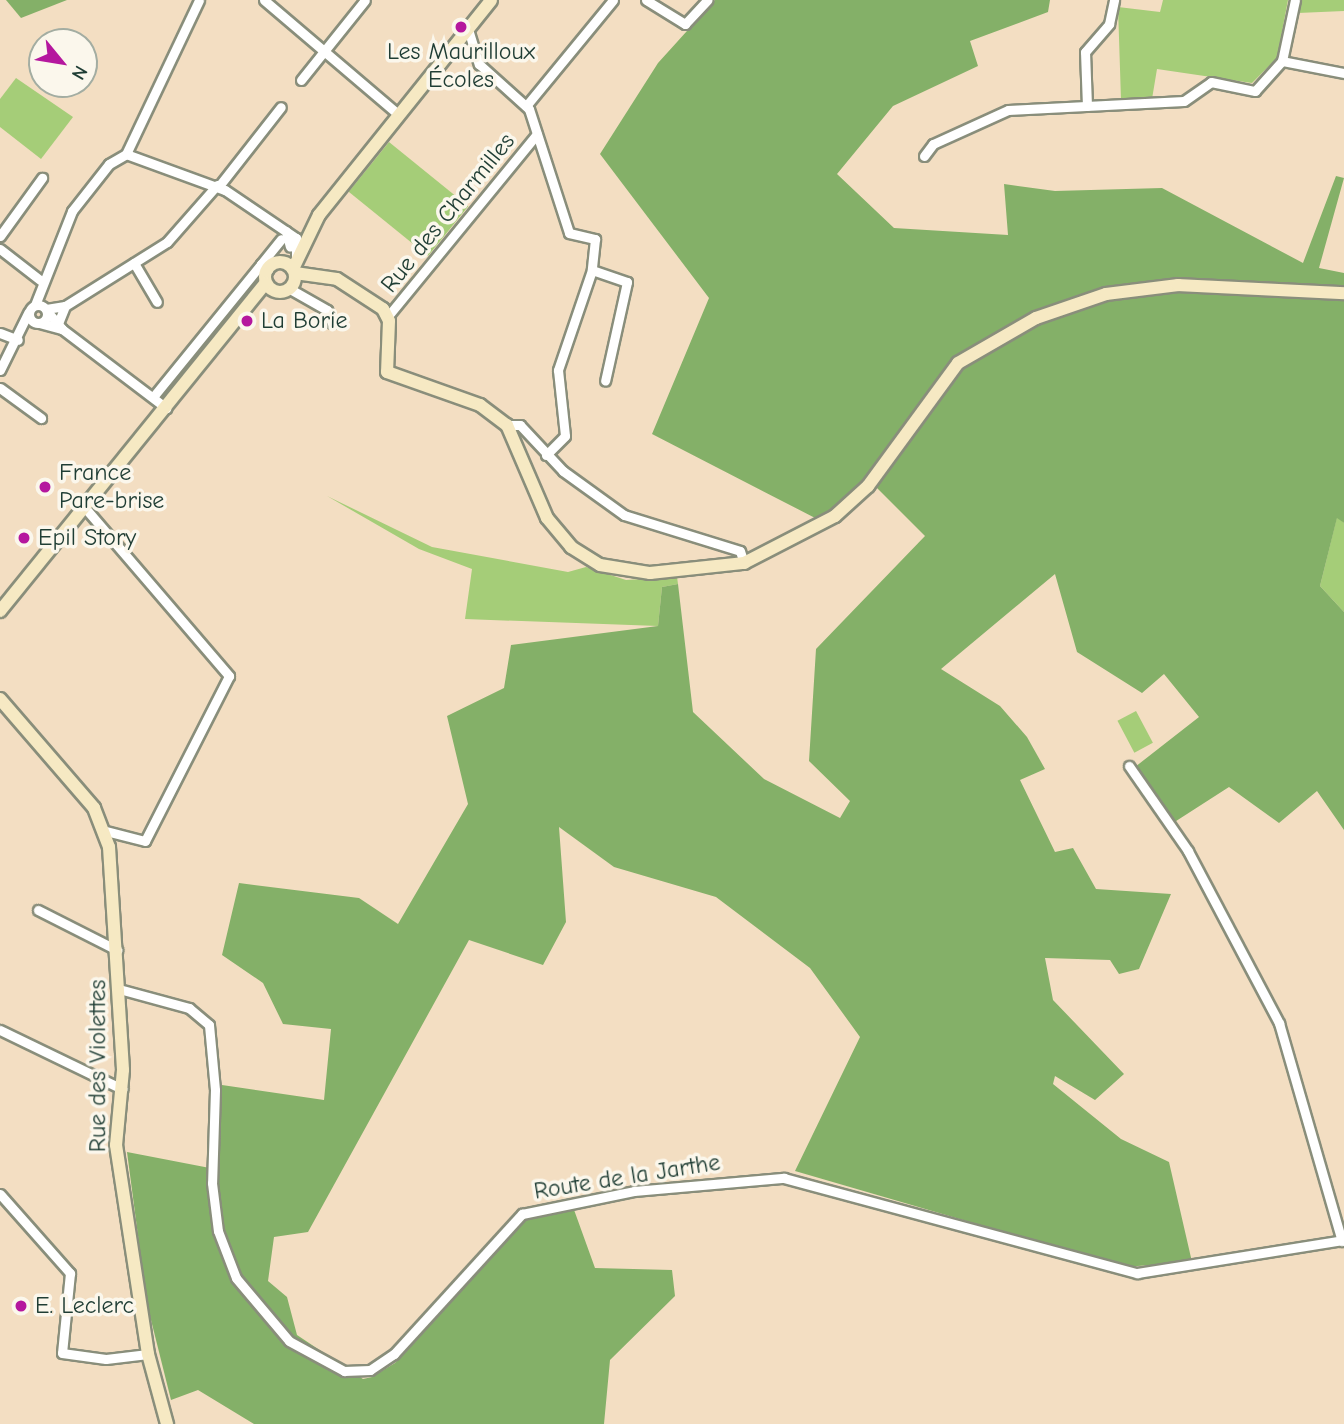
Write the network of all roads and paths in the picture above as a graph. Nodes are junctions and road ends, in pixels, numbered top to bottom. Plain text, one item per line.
1 (199, 0) edge
2 (264, 0) edge
3 (365, 0) edge
4 (491, 0) edge
5 (612, 0) edge
6 (646, 0) edge
7 (707, 0) edge
8 (1114, 0) edge
9 (1296, 0) edge
10 (468, 29) junction
11 (324, 51) junction
12 (1282, 61) junction
13 (1344, 73) edge
14 (301, 80) dead end
15 (526, 106) junction
16 (1087, 106) junction
17 (281, 107) dead end
18 (398, 116) junction
19 (537, 134) junction
20 (126, 154) junction
21 (924, 156) dead end
22 (42, 178) dead end
23 (218, 186) junction
24 (319, 215) junction
25 (0, 236) edge
26 (0, 249) edge
27 (290, 259) junction
28 (134, 263) junction
29 (264, 266) junction
30 (592, 270) junction
31 (40, 280) junction
32 (270, 287) junction
33 (1344, 293) edge
34 (158, 302) dead end
35 (65, 306) junction
36 (46, 310) junction
37 (34, 316) junction
38 (387, 316) junction
39 (332, 323) dead end
40 (60, 326) junction
41 (0, 333) edge
42 (18, 341) junction
43 (0, 370) edge
44 (605, 381) dead end
45 (0, 388) edge
46 (153, 397) junction
47 (166, 408) junction
48 (41, 418) dead end
49 (508, 425) junction
50 (546, 455) junction
51 (86, 509) junction
52 (744, 563) junction
53 (0, 611) edge
54 (0, 699) edge
55 (1129, 766) dead end
56 (102, 830) junction
57 (38, 910) dead end
58 (117, 950) junction
59 (120, 989) junction
60 (0, 1030) edge
61 (122, 1088) junction
62 (0, 1194) edge
63 (1343, 1240) edge
64 (148, 1354) junction
65 (167, 1424) edge

1 - 20 street
2 - 11 street
3 - 11 street
4 - 10 street
5 - 15 street
6 - 7 street
8 - 16 street
9 - 12 street
10 - 15 street
10 - 18 street
11 - 14 street
11 - 18 street
12 - 13 street
12 - 16 street
15 - 19 street
16 - 21 street
17 - 23 street
18 - 24 street
19 - 30 street
19 - 38 street, Rue des Charmilles
20 - 23 street
20 - 31 street
22 - 25 street
23 - 27 street
23 - 28 street
24 - 27 street
24 - 27 street
26 - 31 street
27 - 29 street
27 - 29 street
27 - 32 street
27 - 38 street
27 - 39 street
28 - 34 street
28 - 35 street
29 - 32 street
29 - 46 street
30 - 44 street
30 - 50 street
31 - 37 street
32 - 47 street
33 - 52 street
35 - 36 street
35 - 40 street
36 - 37 street
36 - 37 street
36 - 40 street
37 - 40 street
37 - 42 street
38 - 49 street
40 - 46 street
41 - 42 street
42 - 43 street
45 - 48 street
46 - 47 street
47 - 51 street
49 - 50 street
49 - 52 street
50 - 52 street
51 - 53 street
51 - 56 street
54 - 56 street, Rue des Violettes
55 - 63 street
56 - 58 street, Rue des Violettes
57 - 58 street
58 - 59 street, Rue des Violettes
59 - 61 street, Rue des Violettes
59 - 63 street, Route de la Jarthe
60 - 61 street
61 - 64 street, Rue des Violettes
62 - 64 street
64 - 65 street, Rue des Violettes

